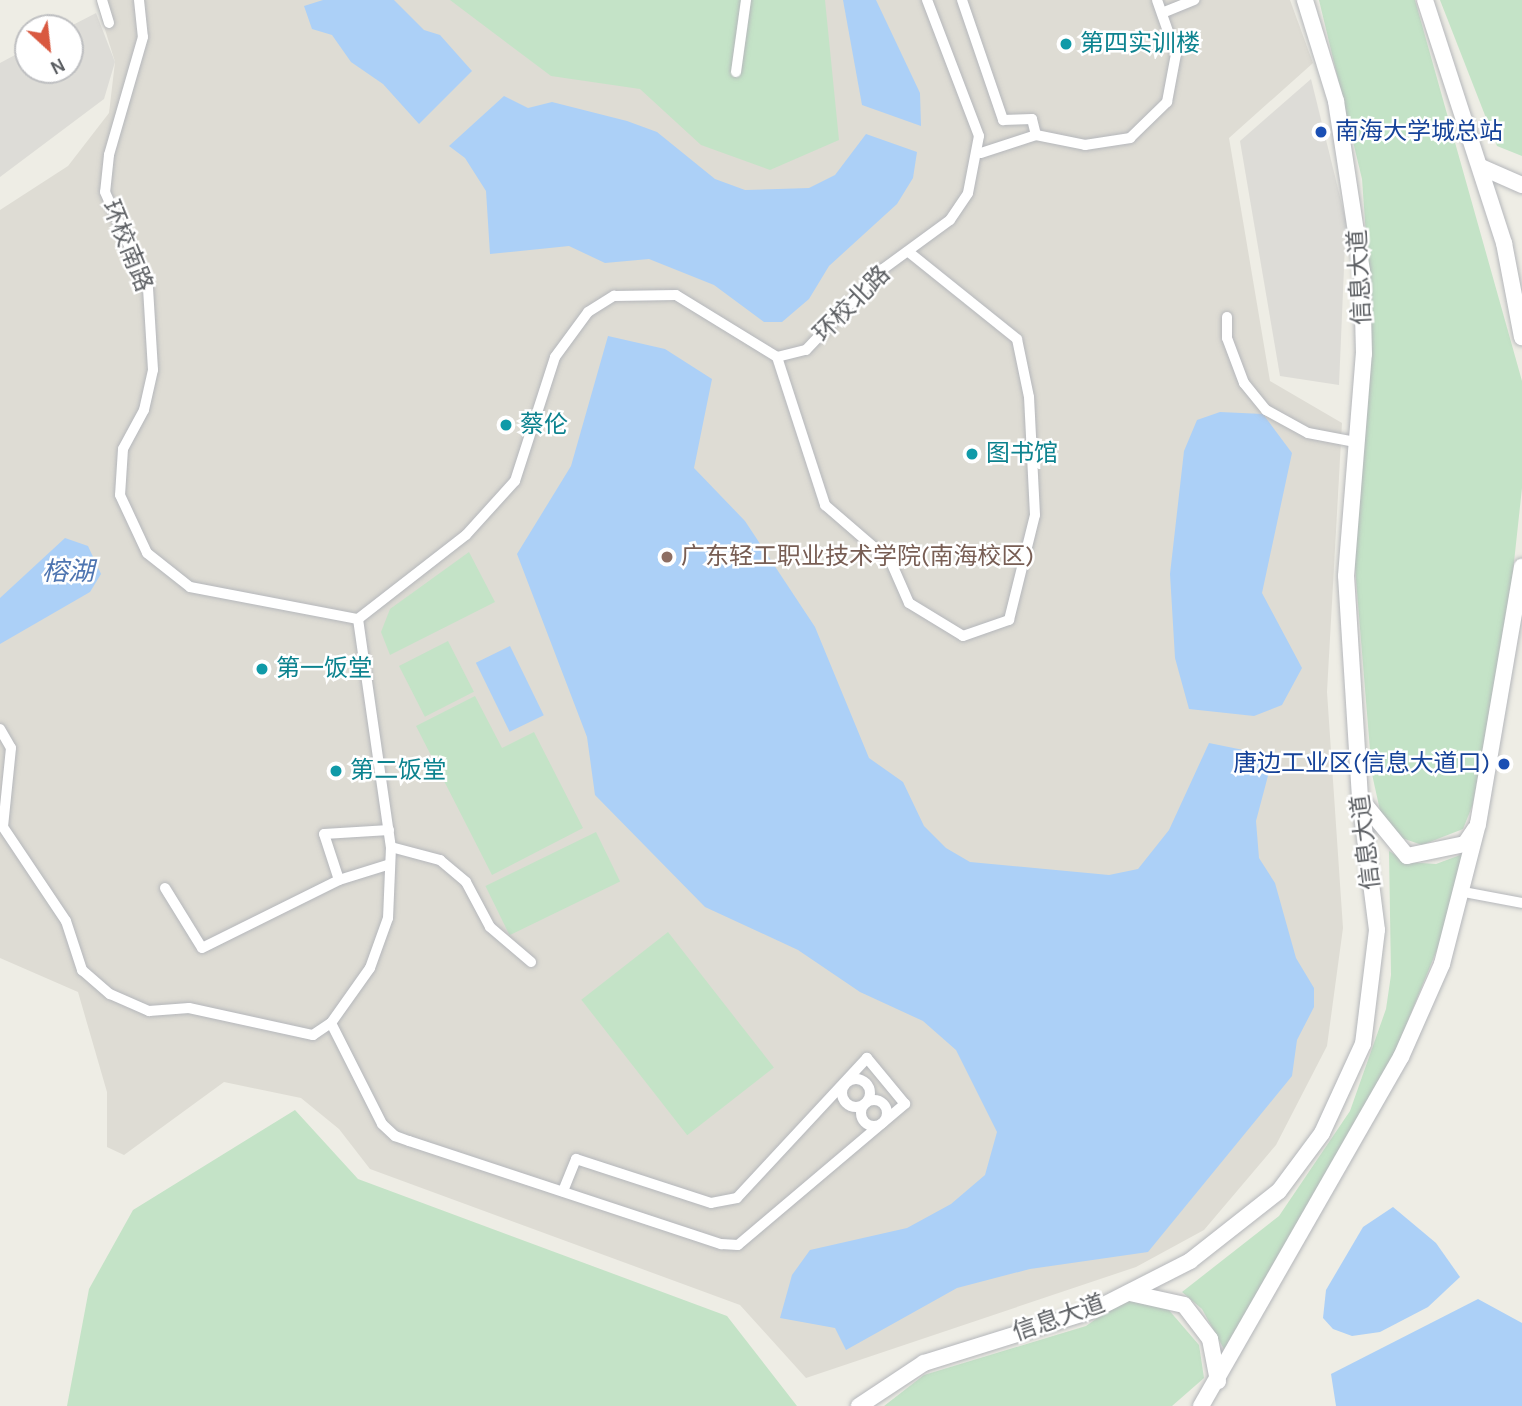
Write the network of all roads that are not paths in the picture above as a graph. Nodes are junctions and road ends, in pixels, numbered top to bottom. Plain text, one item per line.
1 (102, 0) edge
2 (139, 0) edge
3 (746, 0) edge
4 (927, 0) edge
5 (962, 0) edge
6 (1157, 0) edge
7 (1195, 0) edge
8 (1305, 0) edge
9 (1424, 0) edge
10 (1162, 13) junction
11 (109, 23) dead end
12 (736, 72) dead end
13 (1035, 135) junction
14 (981, 153) junction
15 (1481, 167) junction
16 (1522, 185) edge
17 (910, 253) junction
18 (1519, 299) edge
19 (1227, 317) dead end
20 (1522, 337) edge
21 (778, 357) junction
22 (1355, 442) junction
23 (1522, 567) edge
24 (358, 619) junction
25 (0, 729) edge
26 (4, 761) edge
27 (1360, 798) junction
28 (1478, 824) junction
29 (389, 830) junction
30 (391, 847) junction
31 (390, 864) junction
32 (339, 880) junction
33 (165, 888) dead end
34 (1464, 892) junction
35 (1522, 903) edge
36 (531, 962) dead end
37 (331, 1023) junction
38 (847, 1081) junction
39 (865, 1103) junction
40 (882, 1123) junction
41 (563, 1192) junction
42 (1128, 1293) junction
43 (1218, 1381) junction
44 (859, 1406) edge
45 (1201, 1406) edge

1 - 11 street
2 - 24 street, 环校南路
3 - 12 street
4 - 14 street
5 - 13 street
6 - 10 street
7 - 10 street
8 - 22 main road, 信息大道
9 - 15 main road
10 - 13 street
13 - 14 street
14 - 17 street, 环校北路
15 - 16 main road
15 - 18 main road
17 - 21 street, 环校北路
17 - 21 street
18 - 20 main road
19 - 22 street
21 - 24 street
22 - 27 main road, 信息大道
23 - 28 main road
24 - 29 street
25 - 26 street
26 - 37 street
27 - 28 main road
27 - 42 main road, 信息大道
28 - 34 main road
29 - 30 street
29 - 32 street
30 - 31 street
30 - 36 street
31 - 32 street
31 - 37 street
32 - 33 street
34 - 35 street
34 - 43 main road
37 - 41 street
38 - 39 street
38 - 39 street
38 - 40 street
38 - 41 street
39 - 40 street
39 - 40 street
40 - 41 street
42 - 43 main road
42 - 44 main road, 信息大道
43 - 45 main road

